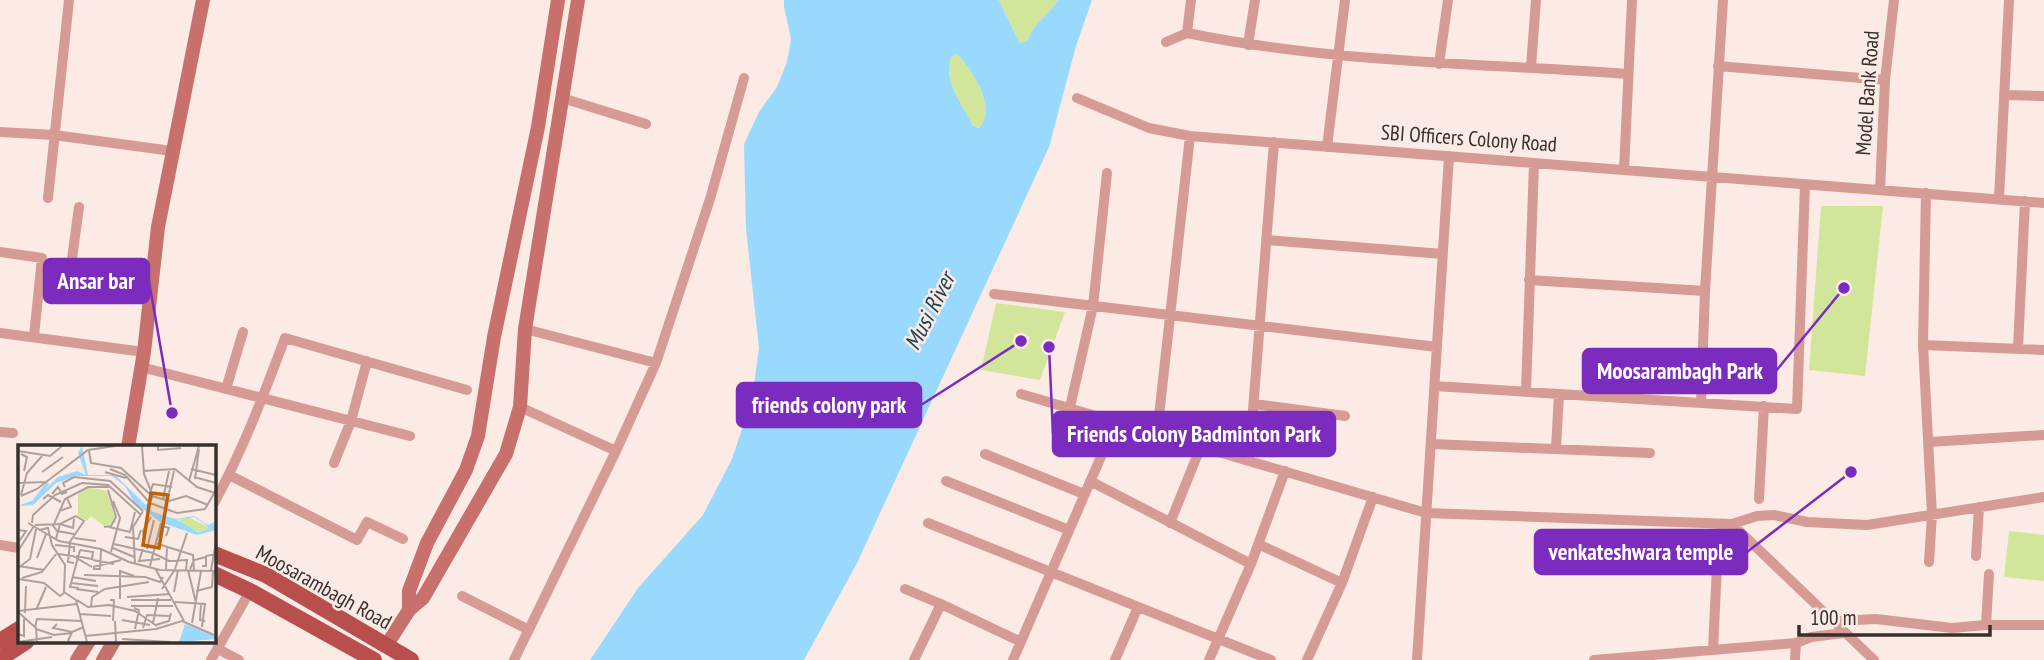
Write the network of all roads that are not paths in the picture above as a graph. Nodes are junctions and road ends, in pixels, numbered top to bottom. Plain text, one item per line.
1 (69, 0) edge
2 (203, 0) edge
3 (558, 0) edge
4 (578, 0) edge
5 (1191, 0) edge
6 (1255, 0) edge
7 (1345, 0) edge
8 (1448, 0) edge
9 (1536, 0) edge
10 (1632, 0) edge
11 (1723, 0) edge
12 (1894, 0) edge
13 (2010, 0) edge
14 (1187, 33) junction
15 (1166, 42) dead end
16 (1248, 45) junction
17 (1337, 56) junction
18 (1439, 64) junction
19 (1718, 66) junction
20 (1531, 67) junction
21 (1627, 74) junction
22 (744, 78) dead end
23 (1885, 80) junction
24 (2004, 95) junction
25 (2044, 96) edge
26 (562, 98) junction
27 (1077, 98) dead end
28 (646, 124) dead end
29 (0, 132) edge
30 (54, 135) junction
31 (1190, 136) junction
32 (1274, 142) junction
33 (1327, 146) junction
34 (172, 151) junction
35 (1449, 156) junction
36 (1534, 163) junction
37 (1623, 170) junction
38 (1107, 173) dead end
39 (1712, 177) junction
40 (1805, 184) junction
41 (1880, 190) junction
42 (1926, 194) junction
43 (48, 198) dead end
44 (1999, 199) junction
45 (2025, 201) junction
46 (2044, 203) edge
47 (79, 207) dead end
48 (1266, 240) junction
49 (0, 252) edge
50 (1443, 254) junction
51 (1529, 280) junction
52 (41, 284) junction
53 (68, 288) junction
54 (1705, 292) junction
55 (994, 294) dead end
56 (151, 298) junction
57 (1093, 306) junction
58 (1170, 315) junction
59 (1260, 326) junction
60 (525, 329) junction
61 (243, 332) dead end
62 (0, 333) edge
63 (34, 336) junction
64 (1923, 345) junction
65 (1437, 346) junction
66 (2018, 348) junction
67 (2044, 350) edge
68 (144, 352) junction
69 (367, 361) junction
70 (656, 363) junction
71 (141, 367) junction
72 (1435, 386) junction
73 (226, 389) junction
74 (467, 390) dead end
75 (1526, 391) junction
76 (1021, 394) dead end
77 (1559, 394) junction
78 (263, 398) junction
79 (1701, 402) junction
80 (1254, 404) junction
81 (1764, 406) junction
82 (520, 407) junction
83 (1070, 407) junction
84 (1345, 416) dead end
85 (351, 421) junction
86 (1116, 422) junction
87 (0, 432) edge
88 (13, 433) dead end
89 (1157, 433) junction
90 (2044, 435) edge
91 (410, 436) dead end
92 (1929, 442) junction
93 (1432, 444) junction
94 (128, 445) edge
95 (1200, 446) junction
96 (1556, 448) junction
97 (616, 451) junction
98 (1650, 453) dead end
99 (985, 454) dead end
100 (1249, 461) junction
101 (334, 463) dead end
102 (1284, 471) junction
103 (229, 475) junction
104 (946, 481) dead end
105 (1090, 481) junction
106 (1084, 494) junction
107 (1373, 497) junction
108 (2044, 497) edge
109 (1759, 499) dead end
110 (215, 501) edge
111 (1979, 507) junction
112 (1426, 513) junction
113 (1932, 515) junction
114 (928, 523) dead end
115 (1170, 523) junction
116 (1719, 524) junction
117 (1732, 524) junction
118 (1069, 530) junction
119 (402, 539) dead end
120 (1258, 544) junction
121 (0, 545) edge
122 (18, 548) edge
123 (215, 554) edge
124 (1976, 556) dead end
125 (1929, 562) dead end
126 (1251, 564) junction
127 (1051, 572) junction
128 (215, 574) edge
129 (1989, 574) dead end
130 (1342, 583) junction
131 (905, 589) dead end
132 (250, 591) junction
133 (462, 596) dead end
134 (941, 604) junction
135 (1138, 607) junction
136 (409, 610) junction
137 (1835, 621) junction
138 (1986, 625) junction
139 (2044, 625) edge
140 (18, 630) edge
141 (529, 630) junction
142 (1844, 633) junction
143 (1218, 639) junction
144 (0, 640) edge
145 (26, 642) edge
146 (88, 642) edge
147 (113, 642) edge
148 (1021, 642) junction
149 (1796, 643) junction
150 (386, 646) junction
151 (218, 649) junction
152 (1713, 649) junction
153 (0, 659) edge
154 (77, 660) edge
155 (103, 660) edge
156 (211, 660) edge
157 (239, 660) edge
158 (373, 660) edge
159 (411, 660) edge
160 (514, 660) edge
161 (914, 660) edge
162 (1013, 660) edge
163 (1115, 660) edge
164 (1209, 660) edge
165 (1271, 660) edge
166 (1307, 660) edge
167 (1417, 660) edge
168 (1594, 660) edge
169 (1795, 660) edge
170 (1874, 660) edge

1 - 30 street
2 - 34 street
3 - 136 street
4 - 26 street
5 - 14 street
6 - 16 street
7 - 17 street
8 - 18 street
9 - 20 street
10 - 21 street
11 - 19 street
12 - 23 street, Model Bank Road
13 - 24 street
14 - 15 street
14 - 16 street
16 - 17 street
17 - 18 street
17 - 33 street
18 - 20 street
19 - 23 street
19 - 39 street
20 - 21 street
21 - 37 street
22 - 70 street
23 - 41 street, Model Bank Road
24 - 25 street
24 - 44 street
26 - 28 street
26 - 60 street
27 - 31 street, SBI Officers Colony Road
29 - 30 street
30 - 34 street
30 - 43 street
31 - 32 street, SBI Officers Colony Road
31 - 58 street
32 - 33 street, SBI Officers Colony Road
32 - 48 street
33 - 35 street, SBI Officers Colony Road
34 - 56 street
35 - 36 street, SBI Officers Colony Road
35 - 50 street
36 - 37 street, SBI Officers Colony Road
36 - 51 street
37 - 39 street, SBI Officers Colony Road
38 - 57 street
39 - 40 street, SBI Officers Colony Road
39 - 54 street
40 - 41 street, SBI Officers Colony Road
40 - 81 street
41 - 42 street, SBI Officers Colony Road
42 - 44 street, SBI Officers Colony Road
42 - 64 street
44 - 45 street, SBI Officers Colony Road
45 - 46 street, SBI Officers Colony Road
45 - 66 street
47 - 53 street
48 - 50 street
48 - 59 street
49 - 52 street
50 - 65 street
51 - 54 street
51 - 75 street
52 - 53 street
52 - 63 street
53 - 56 street
54 - 79 street
55 - 57 street
56 - 68 street
57 - 58 street
57 - 83 street
58 - 59 street
58 - 89 street
59 - 65 street
59 - 80 street
60 - 70 street
60 - 82 street
61 - 73 street
62 - 63 street
63 - 68 street
64 - 66 street
64 - 92 street
65 - 72 street
66 - 67 street
68 - 71 street
69 - 74 street
69 - 78 street
69 - 85 street
70 - 97 street
71 - 73 street
71 - 94 street
72 - 75 street
72 - 93 street
73 - 78 street
75 - 77 street
76 - 83 street
77 - 79 street
77 - 96 street
78 - 85 street
78 - 103 street
79 - 81 street
80 - 84 street
80 - 100 street
81 - 109 street
82 - 97 street
82 - 136 street
83 - 86 street
85 - 91 street
85 - 101 street
86 - 89 street
86 - 105 street
87 - 88 street
89 - 95 street
90 - 92 street
92 - 113 street
93 - 96 street
93 - 112 street
95 - 100 street
95 - 115 street
96 - 98 street
97 - 141 street
99 - 106 street
100 - 102 street
102 - 107 street
102 - 120 street
103 - 110 street
103 - 119 street
104 - 118 street
105 - 106 street
105 - 115 street
106 - 118 street
107 - 112 street
107 - 130 street
108 - 111 street
111 - 113 street
111 - 124 street
112 - 116 street
112 - 167 street
113 - 117 street
113 - 125 street
114 - 127 street
115 - 126 street
116 - 117 street
116 - 152 street
117 - 137 street
118 - 127 street
120 - 126 street
120 - 130 street
121 - 122 street
123 - 150 main road, Moosarambagh Road
126 - 143 street
127 - 135 street
127 - 148 street
128 - 132 main road, Moosarambagh Road
129 - 138 street
130 - 166 street
131 - 134 street
132 - 151 street
132 - 158 main road, Moosarambagh Road
133 - 141 street
134 - 148 street
134 - 161 street
135 - 143 street
135 - 163 street
136 - 150 street
137 - 138 street
137 - 142 street
138 - 139 street
140 - 144 main road
141 - 160 street
142 - 149 street
142 - 170 street
143 - 164 street
143 - 165 street
145 - 153 main road
146 - 154 street
147 - 155 street
148 - 162 street
149 - 152 street
149 - 169 street
150 - 159 main road, Moosarambagh Road
151 - 156 street
151 - 157 street
152 - 168 street

